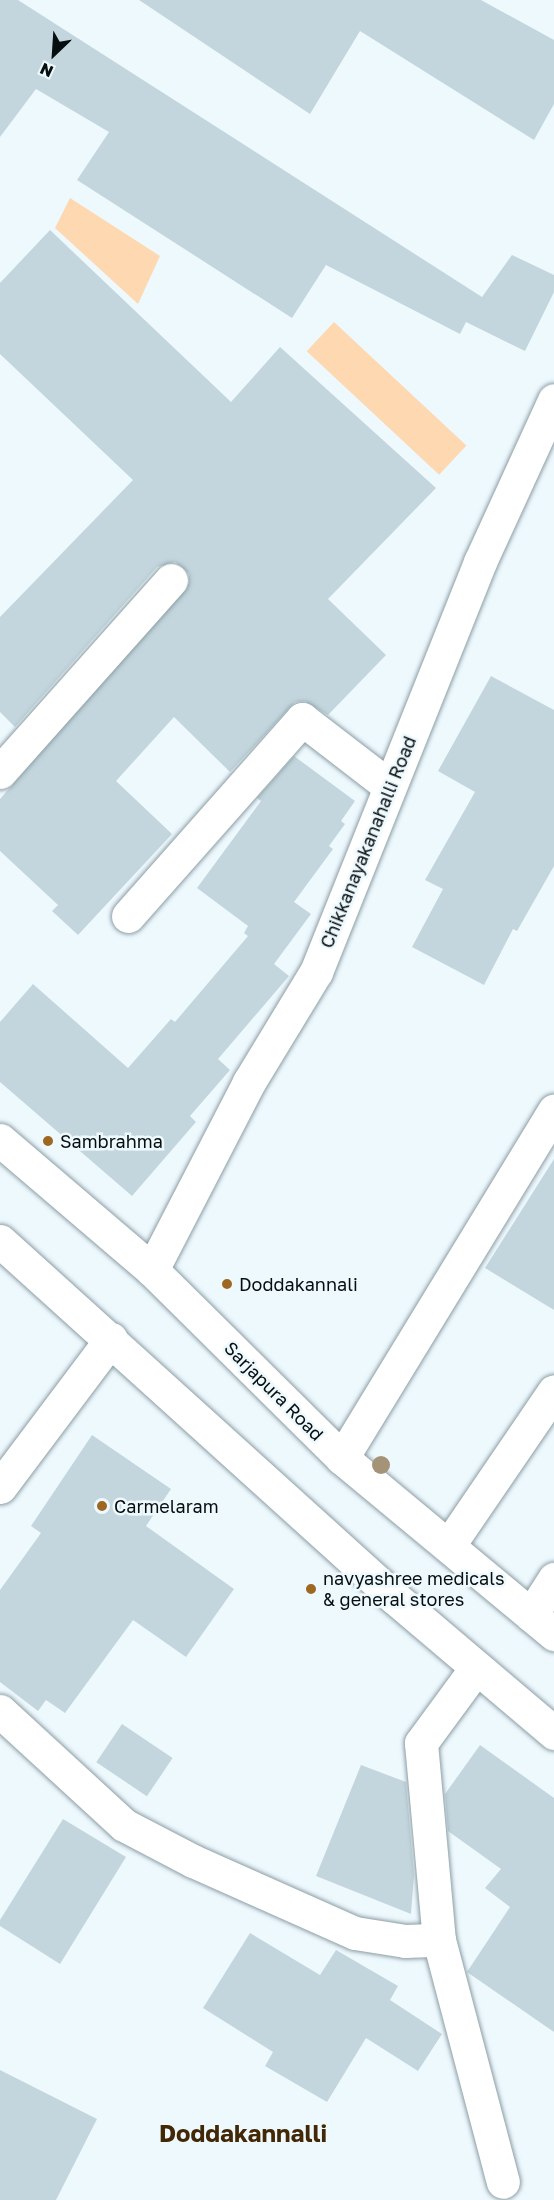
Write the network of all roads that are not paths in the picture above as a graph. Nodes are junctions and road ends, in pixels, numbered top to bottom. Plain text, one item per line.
1 (551, 413) edge
2 (171, 580) dead end
3 (0, 772) edge
4 (389, 786) junction
5 (128, 916) dead end
6 (554, 1111) edge
7 (0, 1140) edge
8 (0, 1241) edge
9 (152, 1270) junction
10 (111, 1339) junction
11 (554, 1391) edge
12 (342, 1458) junction
13 (0, 1487) edge
14 (449, 1545) junction
15 (554, 1579) edge
16 (542, 1625) edge
17 (476, 1668) junction
18 (0, 1711) edge
19 (554, 1733) edge
20 (440, 1940) junction
21 (503, 2182) dead end

1 - 4 main road, Chikkanayakanahalli Road
2 - 3 main road
4 - 5 main road
4 - 9 main road, Chikkanayakanahalli Road
6 - 12 main road
7 - 9 main road, Sarjapura Road
8 - 10 main road
9 - 12 main road, Sarjapura Road
10 - 13 main road
10 - 17 main road
11 - 14 main road
12 - 14 main road, Sarjapura Road
14 - 16 main road, Sarjapura Road
15 - 16 main road
17 - 19 main road
17 - 20 main road
18 - 20 main road
20 - 21 main road

